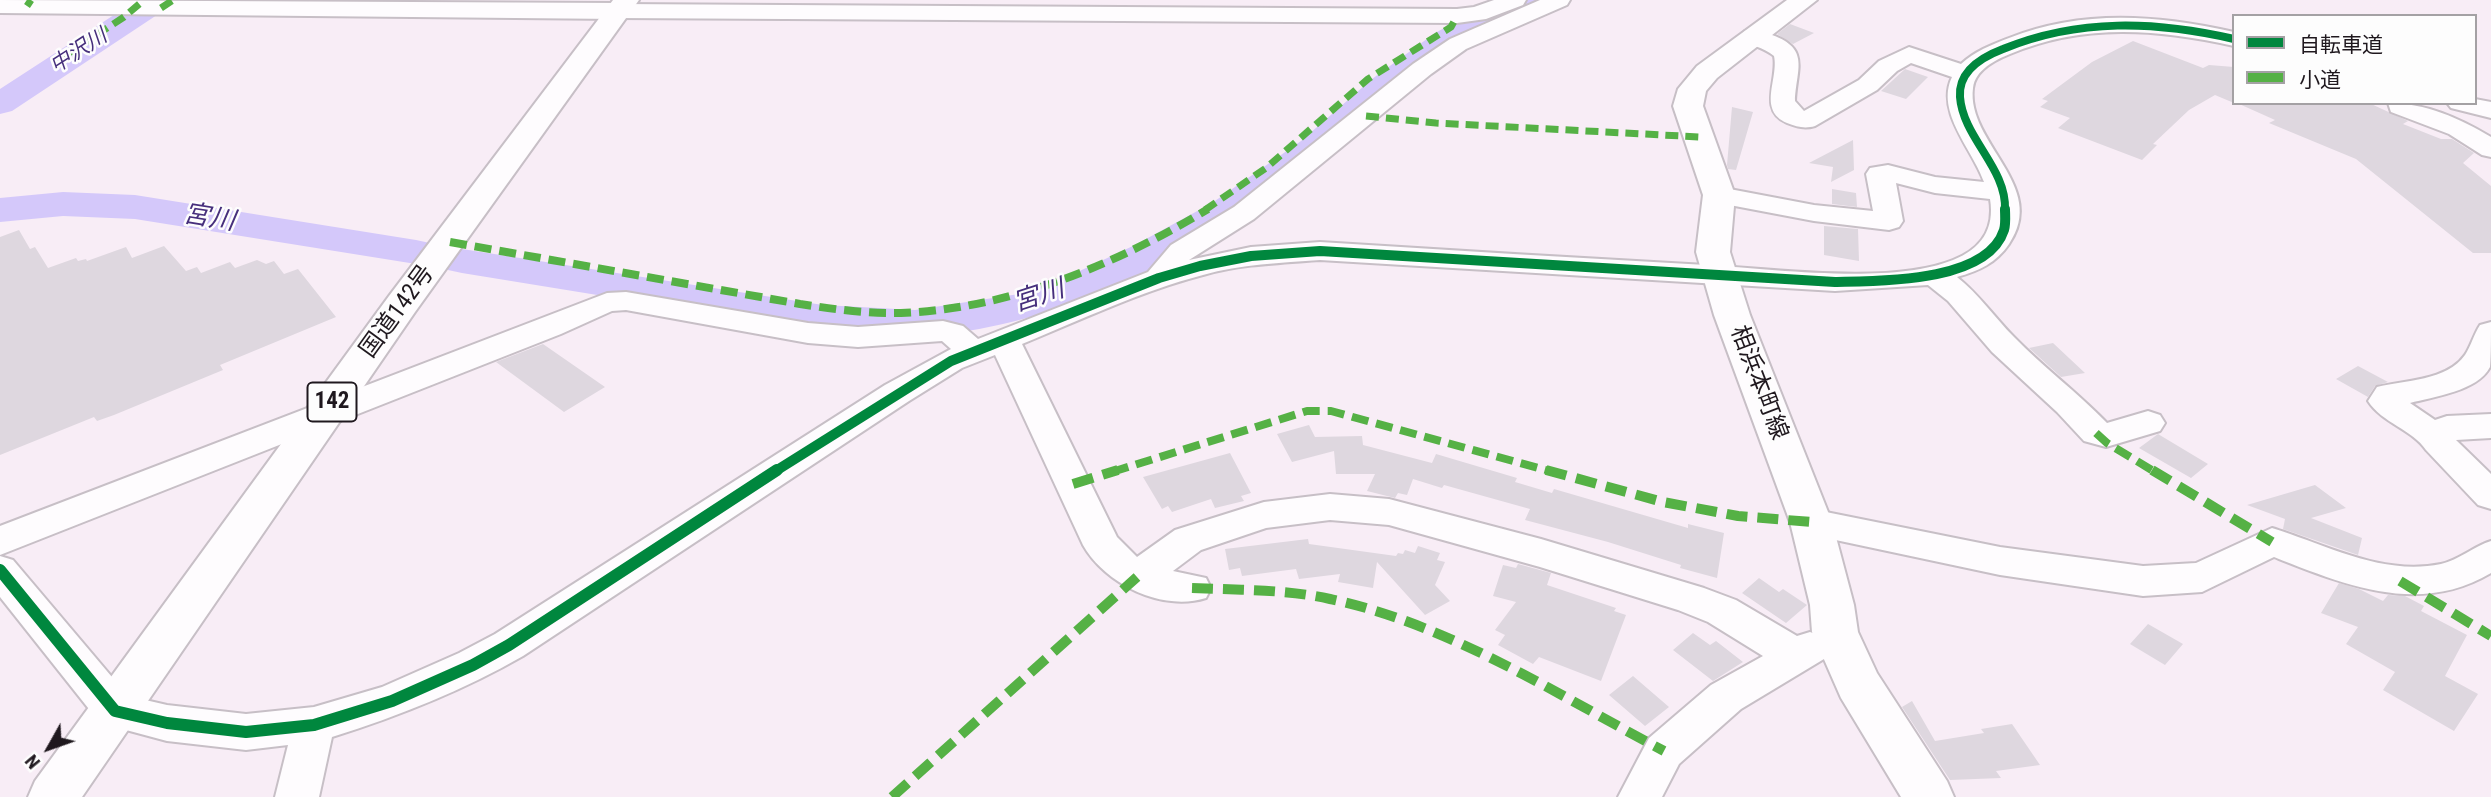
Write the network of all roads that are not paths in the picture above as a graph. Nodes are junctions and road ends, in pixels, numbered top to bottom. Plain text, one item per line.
1 (1515, 0) edge
2 (1559, 0) edge
3 (1804, 0) edge
4 (0, 5) edge
5 (622, 5) edge
6 (1043, 6) edge
7 (1753, 36) junction
8 (2232, 39) edge
9 (1967, 74) junction
10 (2395, 105) edge
11 (2469, 105) edge
12 (2491, 110) edge
13 (2491, 149) edge
14 (2491, 160) edge
15 (2491, 171) edge
16 (2003, 192) junction
17 (1719, 195) junction
18 (1721, 274) junction
19 (1935, 275) junction
20 (1159, 278) junction
21 (2491, 332) edge
22 (988, 345) junction
23 (324, 414) junction
24 (2148, 423) dead end
25 (2491, 426) edge
26 (2439, 436) junction
27 (2491, 496) edge
28 (1811, 522) junction
29 (0, 541) edge
30 (2491, 555) edge
31 (0, 570) edge
32 (1137, 577) junction
33 (1192, 588) dead end
34 (1816, 644) junction
35 (115, 711) junction
36 (314, 725) junction
37 (52, 797) edge
38 (297, 797) edge
39 (1640, 797) edge
40 (1929, 797) edge

1 - 6 street
2 - 20 street
3 - 7 main road, 相浜本町線
4 - 5 main road
5 - 6 street
5 - 23 main road, 国道142号 / 142
7 - 9 street
7 - 17 main road, 相浜本町線
8 - 9 street
9 - 16 street
10 - 13 street
11 - 12 street
14 - 15 street
16 - 17 street
16 - 19 street
17 - 18 main road, 相浜本町線
18 - 19 street
18 - 20 street
18 - 28 main road, 相浜本町線
19 - 24 street
20 - 22 street
21 - 26 street
22 - 23 street
22 - 32 street
22 - 36 street
23 - 29 street
23 - 35 main road, 国道142号 / 142
25 - 26 street
26 - 27 street
28 - 30 street
28 - 34 main road, 相浜本町線
31 - 35 street
32 - 33 street
32 - 34 street
34 - 39 street
34 - 40 main road, 相浜本町線
35 - 36 street
35 - 37 main road, 国道142号 / 142
36 - 38 street

